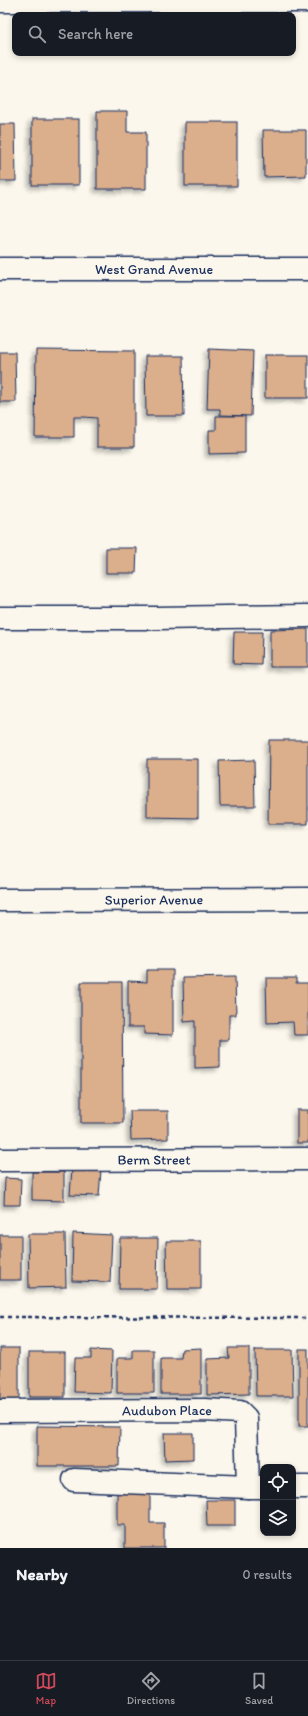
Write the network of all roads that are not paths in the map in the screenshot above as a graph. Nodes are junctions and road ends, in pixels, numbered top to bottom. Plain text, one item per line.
1 (0, 1) edge
2 (308, 1) edge
3 (0, 269) edge
4 (308, 269) edge
5 (308, 616) edge
6 (0, 618) edge
7 (308, 899) edge
8 (0, 900) edge
9 (308, 1159) edge
10 (0, 1160) edge
11 (0, 1411) edge
12 (74, 1480) dead end
13 (255, 1487) edge
14 (296, 1487) edge
15 (308, 1487) edge

1 - 2 street
3 - 4 street, West Grand Avenue
5 - 6 street
7 - 8 street, Superior Avenue
9 - 10 street, Berm Street
11 - 13 street, Audubon Place
12 - 13 street
14 - 15 street

